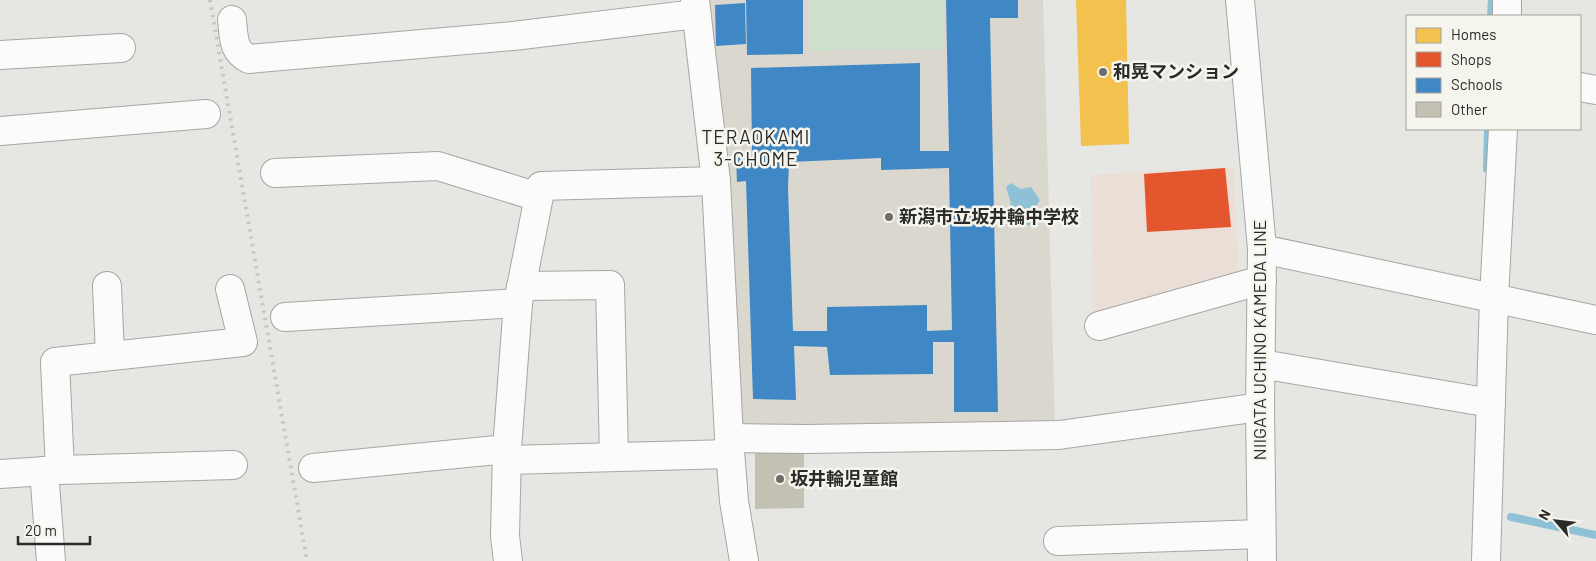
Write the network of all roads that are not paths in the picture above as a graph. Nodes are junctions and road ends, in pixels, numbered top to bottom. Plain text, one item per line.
1 (1240, 0) edge
2 (1507, 0) edge
3 (696, 7) edge
4 (1507, 15) edge
5 (232, 20) dead end
6 (121, 48) dead end
7 (0, 54) edge
8 (1581, 87) edge
9 (1596, 90) edge
10 (206, 114) dead end
11 (1503, 130) edge
12 (0, 131) edge
13 (275, 172) dead end
14 (716, 181) junction
15 (538, 197) junction
16 (1262, 249) junction
17 (1262, 280) junction
18 (107, 286) dead end
19 (230, 289) dead end
20 (519, 294) junction
21 (1494, 298) junction
22 (285, 317) dead end
23 (1596, 320) edge
24 (1098, 326) dead end
25 (110, 355) junction
26 (1261, 364) junction
27 (1491, 403) junction
28 (1260, 407) junction
29 (730, 446) junction
30 (508, 454) junction
31 (614, 457) junction
32 (233, 465) dead end
33 (313, 468) dead end
34 (52, 470) junction
35 (0, 474) edge
36 (1262, 534) junction
37 (1058, 541) dead end
38 (51, 561) edge
39 (508, 561) edge
40 (744, 561) edge
41 (1262, 561) edge
42 (1486, 561) edge

1 - 16 street, NIIGATA UCHINO KAMEDA LINE
2 - 4 street
3 - 5 street
3 - 14 street
6 - 7 street
8 - 9 street
10 - 12 street
11 - 21 street
13 - 15 street
14 - 15 street
14 - 29 street
15 - 20 street
16 - 17 street, NIIGATA UCHINO KAMEDA LINE
16 - 21 street
17 - 24 street
17 - 26 street, NIIGATA UCHINO KAMEDA LINE
18 - 25 street
19 - 25 street
20 - 22 street
20 - 30 street
20 - 31 street
21 - 23 street
21 - 27 street
25 - 34 street
26 - 27 street
26 - 28 street, NIIGATA UCHINO KAMEDA LINE
27 - 42 street
28 - 29 street
28 - 36 street, NIIGATA UCHINO KAMEDA LINE
29 - 31 street
29 - 40 street
30 - 31 street
30 - 33 street
30 - 39 street
32 - 34 street
34 - 35 street
34 - 38 street
36 - 37 street
36 - 41 street, NIIGATA UCHINO KAMEDA LINE

